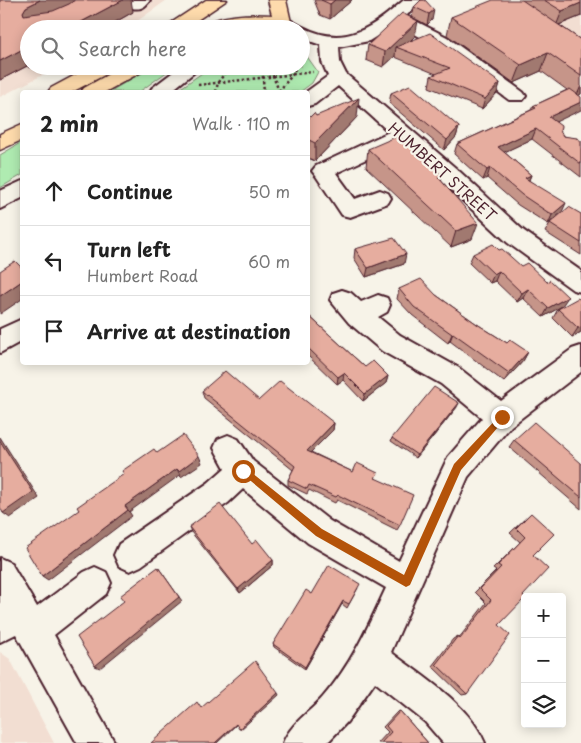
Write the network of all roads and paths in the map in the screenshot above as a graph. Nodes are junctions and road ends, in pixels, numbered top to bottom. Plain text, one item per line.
1 (189, 0) edge
2 (277, 0) edge
3 (414, 0) edge
4 (226, 2) edge
5 (395, 18) junction
6 (170, 20) edge
7 (189, 20) edge
8 (207, 20) edge
9 (232, 20) edge
10 (257, 20) edge
11 (286, 20) edge
12 (310, 35) edge
13 (330, 42) junction
14 (310, 74) edge
15 (336, 74) junction
16 (90, 75) edge
17 (122, 75) edge
18 (182, 75) edge
19 (224, 75) edge
20 (263, 75) edge
21 (283, 75) edge
22 (292, 75) edge
23 (273, 76) junction
24 (263, 78) junction
25 (218, 82) junction
26 (62, 90) edge
27 (95, 90) edge
28 (162, 90) edge
29 (167, 90) edge
30 (216, 90) edge
31 (264, 90) edge
32 (278, 90) edge
33 (281, 90) edge
34 (516, 96) dead end
35 (310, 98) edge
36 (20, 113) edge
37 (0, 124) edge
38 (20, 132) edge
39 (403, 134) junction
40 (0, 143) edge
41 (20, 190) edge
42 (380, 198) dead end
43 (0, 202) edge
44 (581, 282) edge
45 (359, 307) dead end
46 (20, 330) edge
47 (0, 342) edge
48 (581, 357) edge
49 (502, 417) junction
50 (130, 556) dead end
51 (0, 574) edge
52 (406, 582) junction
53 (95, 583) dead end
54 (18, 622) edge
55 (371, 658) junction
56 (97, 743) edge
57 (301, 743) edge
58 (467, 743) edge

1 - 6 highway
2 - 11 highway
3 - 5 street
4 - 7 highway
4 - 8 highway
5 - 13 street
5 - 34 street
9 - 10 highway
12 - 13 street
13 - 15 street
14 - 15 path
15 - 35 street
15 - 39 street, HUMBERT STREET
16 - 26 highway
17 - 27 highway
18 - 28 street
19 - 25 path
20 - 24 path
21 - 23 path
22 - 33 path
23 - 24 path
23 - 32 path
24 - 25 path
24 - 31 path
25 - 29 path
25 - 30 path
36 - 37 highway
38 - 40 highway
39 - 42 street
39 - 44 street, HUMBERT STREET
41 - 43 street
45 - 49 street
46 - 47 street
48 - 49 street
49 - 52 street
50 - 52 street
51 - 54 street
52 - 55 street
53 - 54 street
54 - 56 street
55 - 57 street
55 - 58 street

